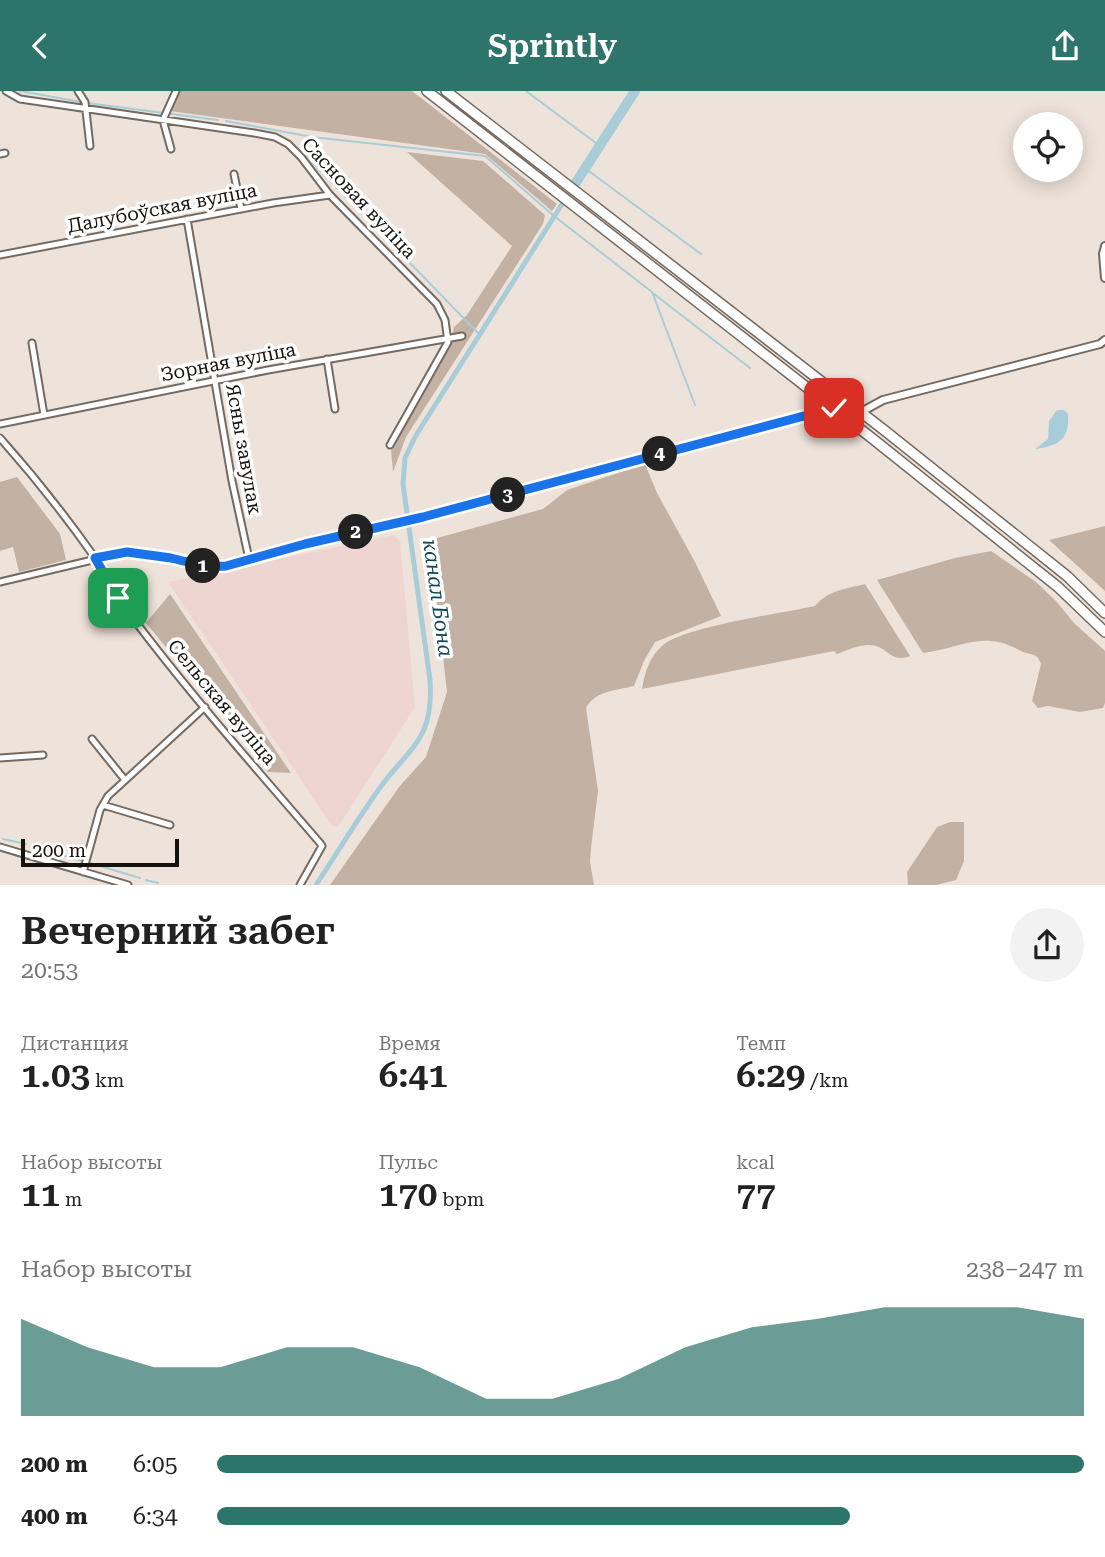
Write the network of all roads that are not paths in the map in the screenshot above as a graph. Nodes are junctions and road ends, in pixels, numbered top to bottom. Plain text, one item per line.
1 (6, 91) edge
2 (78, 91) edge
3 (176, 91) edge
4 (427, 91) edge
5 (446, 91) edge
6 (163, 120) junction
7 (90, 146) dead end
8 (171, 149) dead end
9 (234, 174) dead end
10 (330, 195) junction
11 (241, 209) junction
12 (187, 219) junction
13 (1105, 246) edge
14 (0, 255) edge
15 (1105, 278) edge
16 (462, 336) dead end
17 (449, 338) junction
18 (1105, 340) edge
19 (32, 343) dead end
20 (327, 359) junction
21 (216, 380) junction
22 (335, 408) dead end
23 (834, 408) junction
24 (861, 412) junction
25 (44, 415) junction
26 (0, 424) edge
27 (0, 438) edge
28 (390, 445) dead end
29 (95, 558) junction
30 (249, 559) junction
31 (0, 582) edge
32 (1105, 613) edge
33 (1105, 632) edge
34 (205, 707) junction
35 (92, 739) dead end
36 (43, 755) dead end
37 (0, 758) edge
38 (125, 780) junction
39 (103, 805) junction
40 (170, 824) dead end
41 (0, 847) edge
42 (83, 872) junction
43 (128, 885) edge
44 (300, 885) edge

1 - 6 street, Сасновая вуліца
2 - 7 street
3 - 6 street
4 - 23 highway
5 - 24 highway
6 - 8 street
6 - 10 street, Сасновая вуліца
9 - 11 street
10 - 11 street, Далубоўская вуліца
10 - 17 street, Сасновая вуліца
11 - 12 street, Далубоўская вуліца
12 - 14 street, Далубоўская вуліца
12 - 21 street, Ясны завулак
13 - 15 street
16 - 17 street, Зорная вуліца
17 - 20 street, Зорная вуліца
17 - 28 street
18 - 24 street
19 - 25 street
20 - 21 street, Зорная вуліца
20 - 22 street
21 - 25 street, Зорная вуліца
21 - 30 street, Ясны завулак
23 - 30 street
23 - 33 highway
24 - 32 highway
25 - 26 street, Зорная вуліца
27 - 29 street, Сельская вуліца
29 - 30 street
29 - 31 street
29 - 34 street, Сельская вуліца
34 - 38 street
34 - 44 street, Сельская вуліца
35 - 38 street
36 - 37 street
38 - 39 street
39 - 40 street
39 - 42 street
41 - 42 street
42 - 43 street

